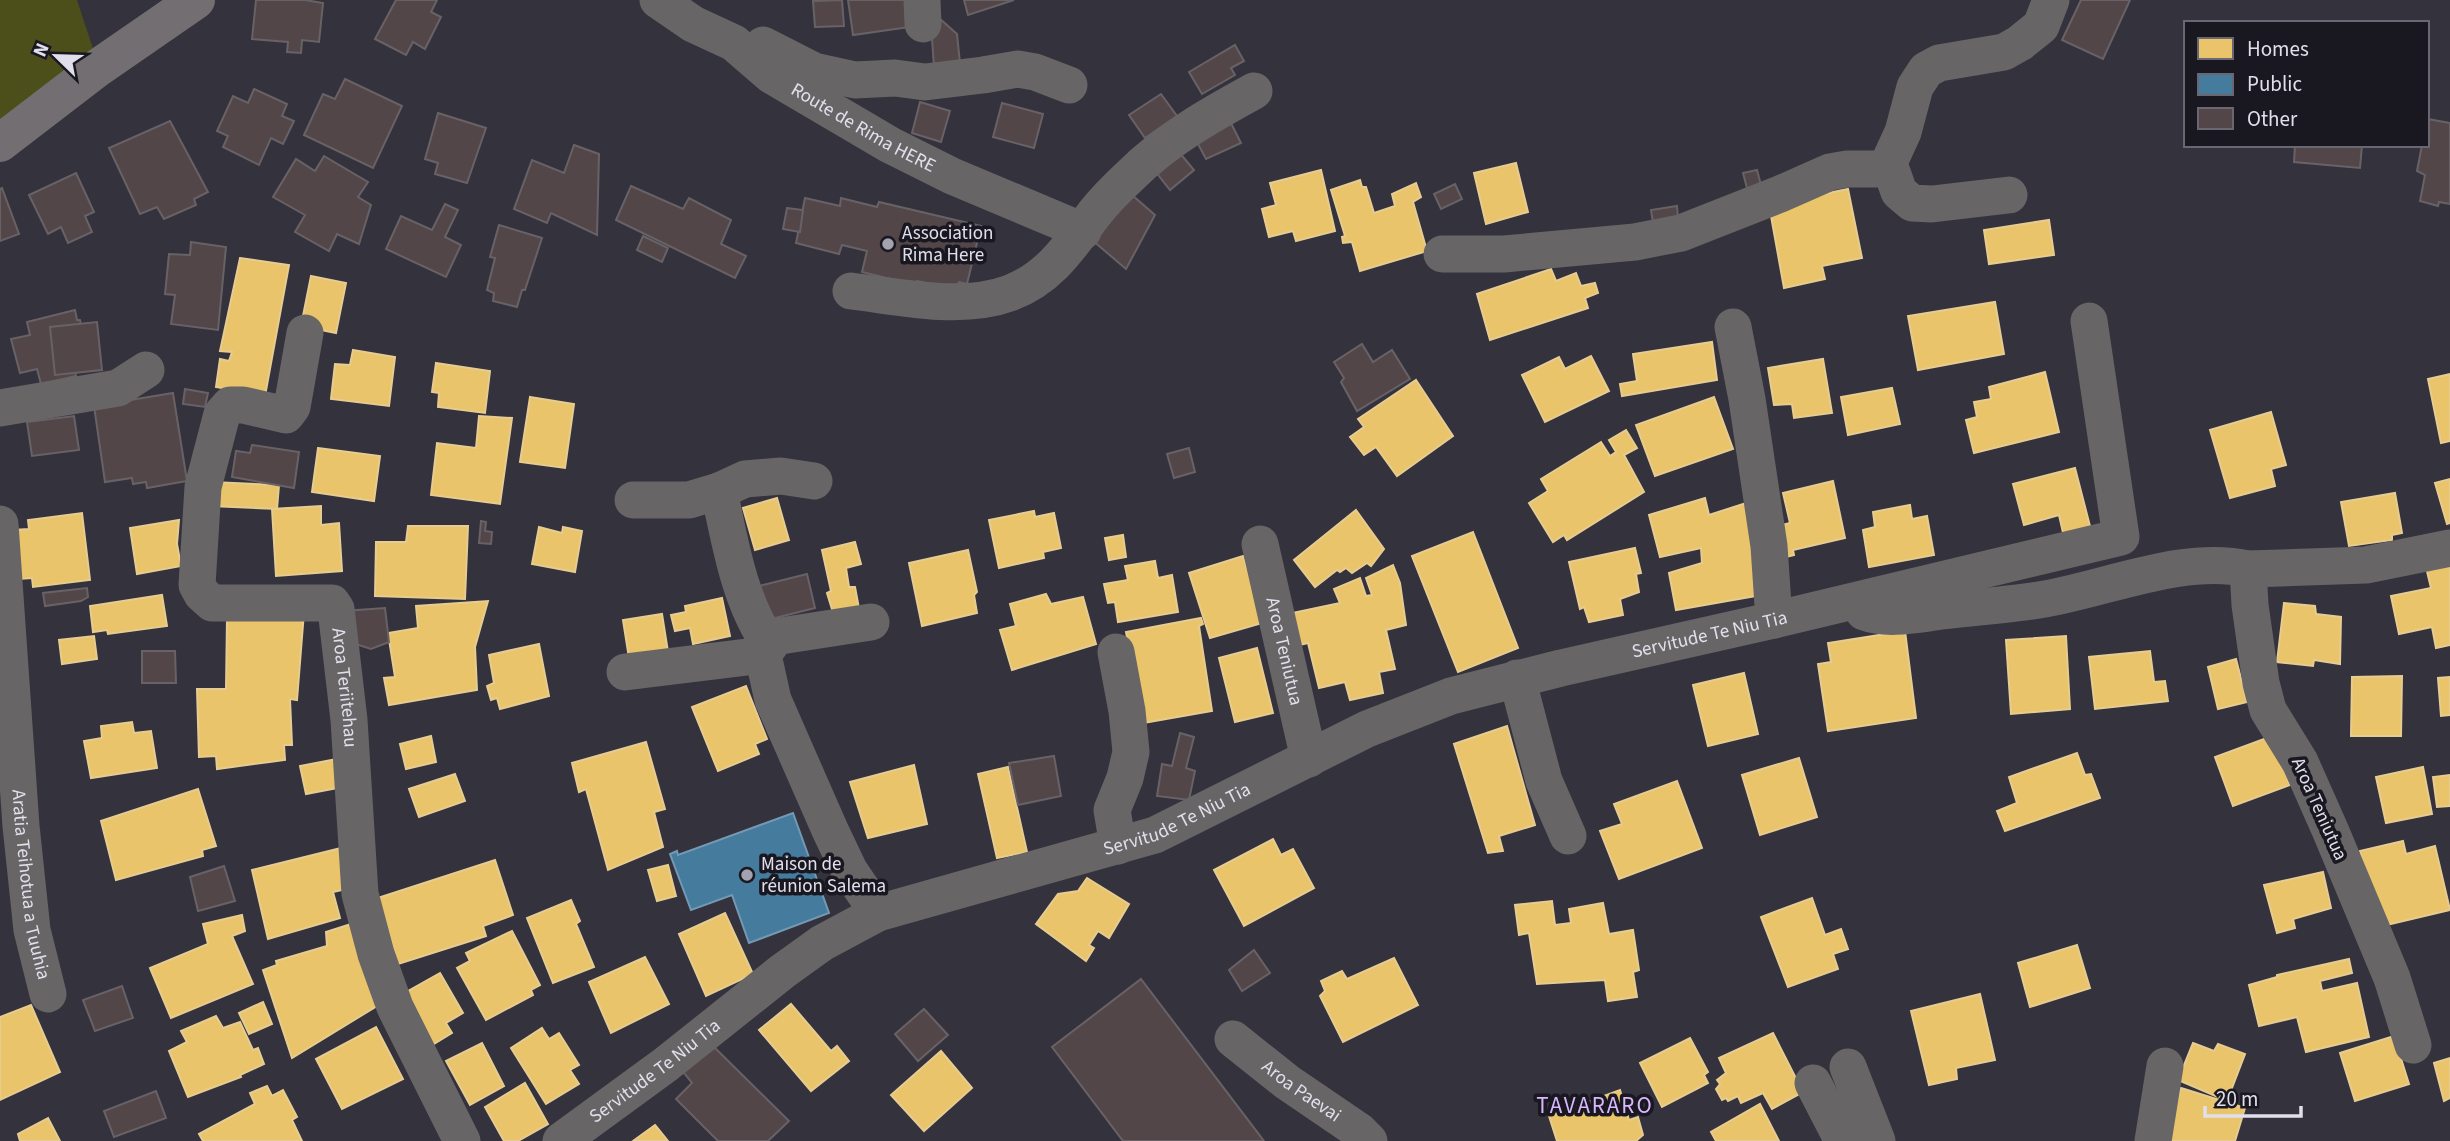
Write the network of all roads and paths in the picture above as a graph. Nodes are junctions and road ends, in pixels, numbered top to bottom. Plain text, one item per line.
1 (196, 0) edge
2 (658, 0) edge
3 (2051, 0) edge
4 (693, 24) junction
5 (1069, 85) dead end
6 (1254, 91) dead end
7 (0, 143) edge
8 (1886, 169) junction
9 (2009, 195) dead end
10 (1083, 231) junction
11 (1442, 254) dead end
12 (852, 291) dead end
13 (2089, 321) dead end
14 (1733, 327) dead end
15 (305, 333) dead end
16 (146, 370) dead end
17 (0, 408) edge
18 (814, 481) dead end
19 (719, 491) junction
20 (633, 500) dead end
21 (0, 524) edge
22 (1260, 544) dead end
23 (2450, 548) edge
24 (2248, 569) junction
25 (1843, 604) junction
26 (1774, 620) junction
27 (871, 622) dead end
28 (767, 650) junction
29 (1116, 652) dead end
30 (625, 672) dead end
31 (1517, 678) junction
32 (1309, 759) junction
33 (1568, 836) dead end
34 (1118, 846) junction
35 (878, 913) junction
36 (48, 994) dead end
37 (1233, 1039) dead end
38 (2413, 1045) dead end
39 (2165, 1066) dead end
40 (1848, 1067) dead end
41 (1813, 1083) dead end
42 (462, 1141) edge
43 (561, 1141) edge
44 (1369, 1141) edge
45 (1843, 1141) edge
46 (1877, 1141) edge
47 (2153, 1141) edge

1 - 7 main road
2 - 4 street, Route de Rima HERE
3 - 8 street
4 - 5 street
4 - 10 street, Route de Rima HERE
6 - 10 street
8 - 9 street
8 - 11 street
10 - 12 street
13 - 25 street, Servitude Te Niu Tia
14 - 26 street
15 - 42 street, Aroa Teriitehau
16 - 17 street
18 - 19 street
19 - 20 street
19 - 28 street
21 - 36 street, Aratia Teihotua a Tuuhia
22 - 32 street, Aroa Teniutua
23 - 24 street
24 - 25 street
24 - 38 street, Aroa Teniutua
25 - 26 street, Servitude Te Niu Tia
26 - 31 street, Servitude Te Niu Tia
27 - 28 street
28 - 30 street
28 - 35 street
29 - 34 street
31 - 32 street, Servitude Te Niu Tia
31 - 33 street
32 - 34 street, Servitude Te Niu Tia
34 - 35 street, Servitude Te Niu Tia
35 - 43 street, Servitude Te Niu Tia
37 - 44 street, Aroa Paevai
39 - 47 street
40 - 46 street
41 - 45 street

